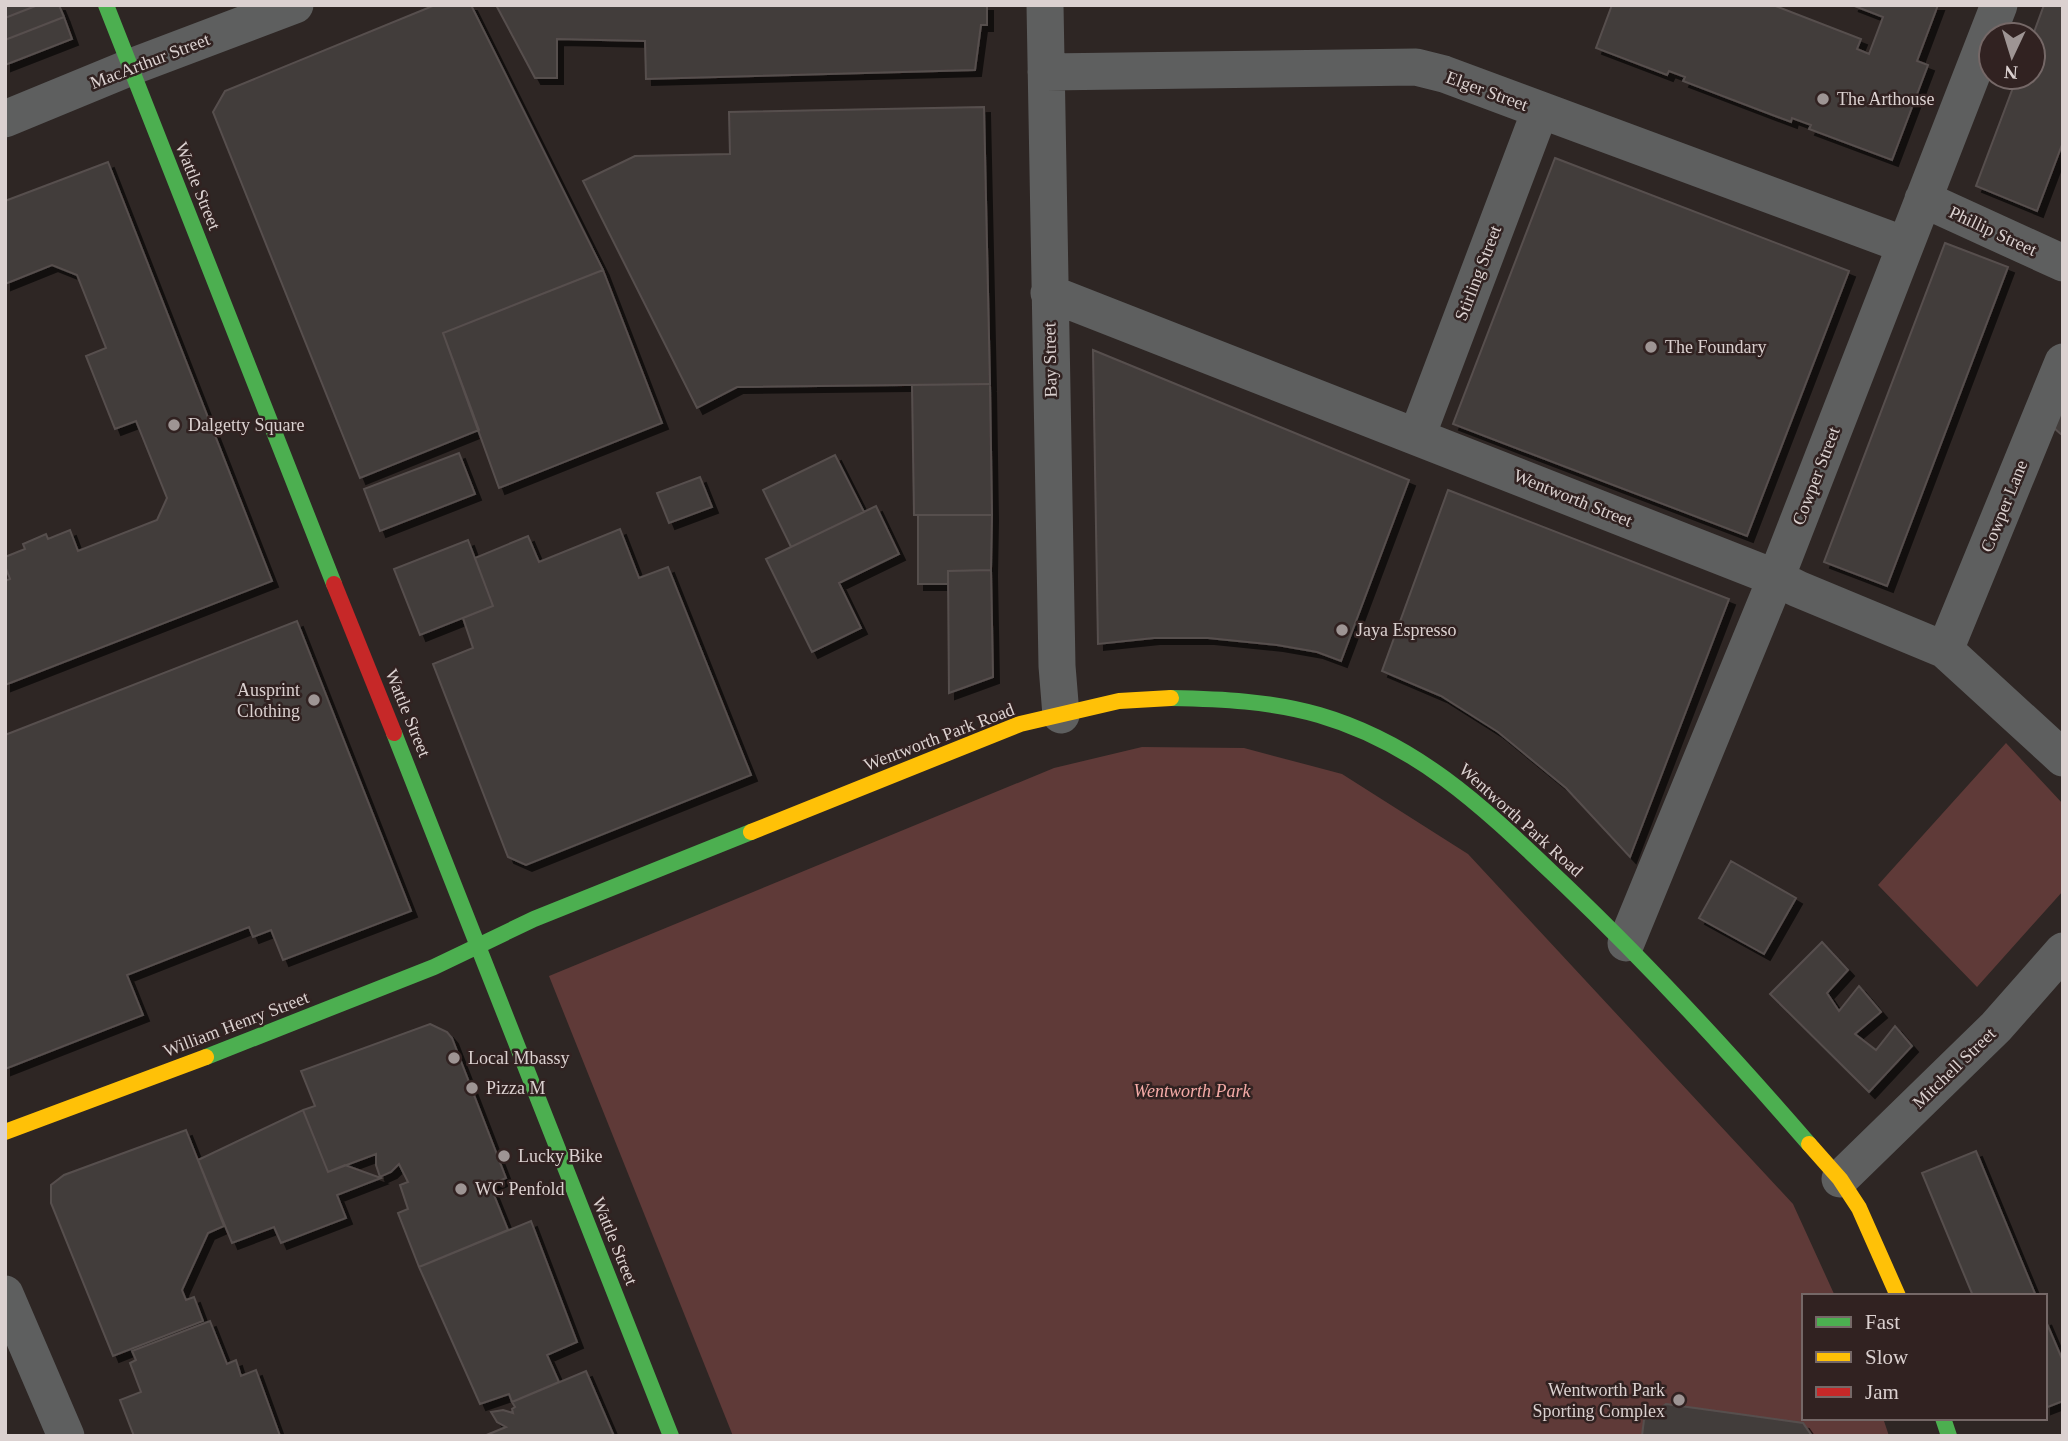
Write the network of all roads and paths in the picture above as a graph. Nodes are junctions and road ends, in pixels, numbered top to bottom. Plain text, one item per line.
1 (106, 5) edge
2 (295, 5) edge
3 (1045, 5) edge
4 (1999, 5) edge
5 (131, 67) junction
6 (1046, 72) junction
7 (1540, 111) junction
8 (5, 119) edge
9 (1923, 199) junction
10 (1905, 245) junction
11 (2063, 263) edge
12 (1049, 293) junction
13 (2063, 362) edge
14 (1417, 436) junction
15 (1776, 578) junction
16 (1945, 650) junction
17 (1061, 715) junction
18 (2063, 758) edge
19 (1626, 943) junction
20 (478, 944) junction
21 (2063, 951) edge
22 (5, 1132) edge
23 (1840, 1179) junction
24 (5, 1294) edge
25 (1897, 1294) edge
26 (66, 1436) edge
27 (671, 1436) edge

1 - 5 main road, Wattle Street
2 - 5 street, MacArthur Street
3 - 6 street, Bay Street
4 - 9 street, Cowper Street
5 - 8 street, MacArthur Street
5 - 20 main road, Wattle Street
6 - 7 street, Elger Street
6 - 12 street, Bay Street
7 - 10 street, Elger Street
7 - 14 street, Stirling Street
9 - 10 street, Cowper Street
9 - 11 street, Phillip Street
10 - 15 street, Cowper Street
12 - 14 street, Wentworth Street
12 - 17 street, Bay Street
13 - 16 street, Cowper Lane
14 - 15 street, Wentworth Street
15 - 16 street, Wentworth Street
15 - 19 street, Cowper Street
16 - 18 street, Wentworth Street
17 - 19 main road, Wentworth Park Road
17 - 20 main road, Wentworth Park Road
19 - 23 main road, Wentworth Park Road
20 - 22 main road, William Henry Street
20 - 27 main road, Wattle Street
21 - 23 street, Mitchell Street
23 - 25 main road, Wentworth Park Road
24 - 26 street

